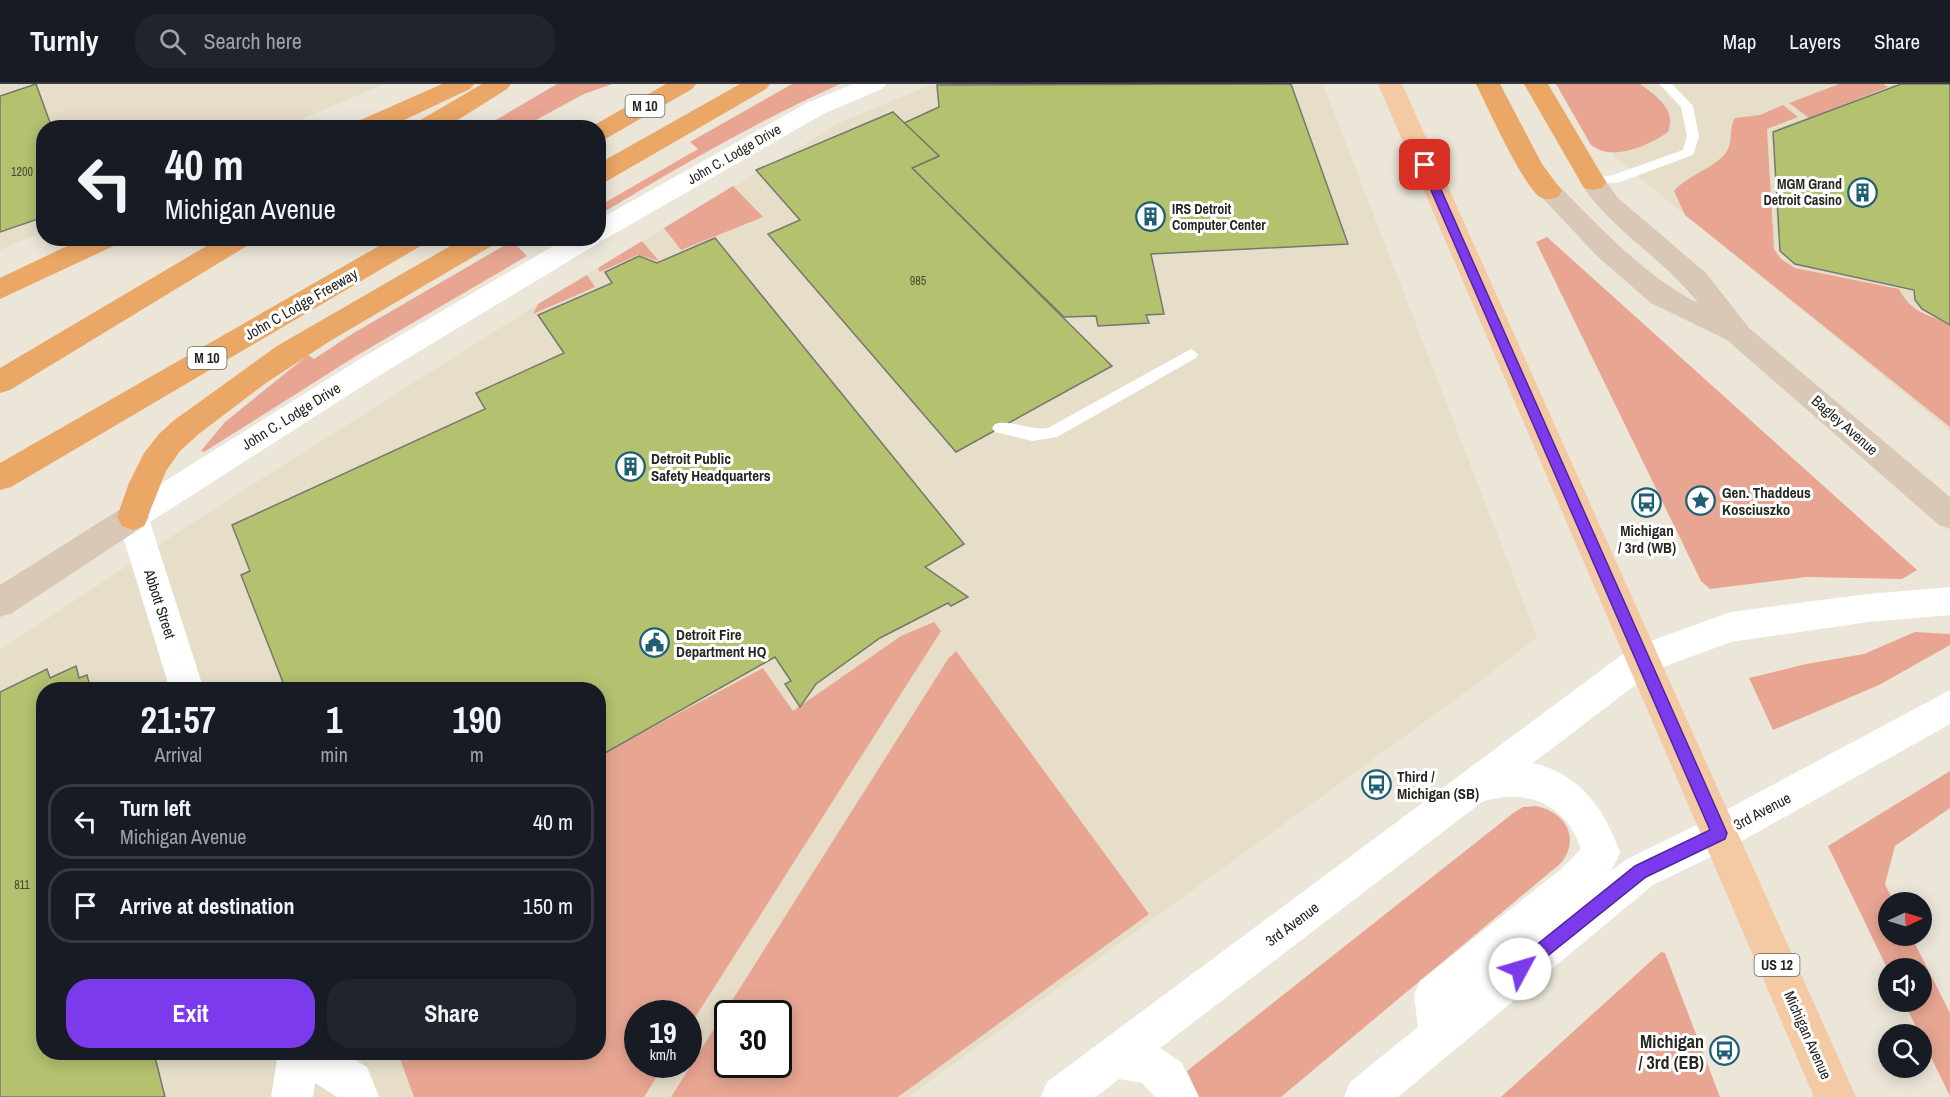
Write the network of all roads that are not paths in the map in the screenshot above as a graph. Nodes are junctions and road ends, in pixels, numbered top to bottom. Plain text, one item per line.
1 (462, 84) edge
2 (499, 84) edge
3 (684, 84) edge
4 (759, 84) edge
5 (874, 84) edge
6 (1390, 84) edge
7 (1488, 84) edge
8 (1536, 84) edge
9 (1665, 84) edge
10 (383, 120) edge
11 (439, 120) edge
12 (606, 128) edge
13 (606, 170) edge
14 (1593, 182) junction
15 (1549, 191) joint
16 (606, 227) edge
17 (92, 246) edge
18 (228, 246) edge
19 (401, 246) edge
20 (472, 246) edge
21 (574, 246) edge
22 (0, 289) edge
23 (1739, 335) junction
24 (1191, 354) dead end
25 (0, 382) edge
26 (1000, 428) dead end
27 (0, 478) edge
28 (1950, 516) edge
29 (133, 517) junction
30 (1950, 601) edge
31 (0, 603) edge
32 (1643, 659) junction
33 (185, 682) edge
34 (1950, 706) edge
35 (1469, 790) junction
36 (1720, 833) junction
37 (1440, 1034) junction
38 (1114, 1058) junction
39 (298, 1060) edge
40 (317, 1060) edge
41 (292, 1097) edge
42 (358, 1097) edge
43 (1062, 1097) edge
44 (1178, 1097) edge
45 (1365, 1097) edge
46 (1835, 1097) edge

1 - 10 highway
2 - 11 highway
3 - 12 highway, M 10
4 - 13 highway
5 - 16 street, John C. Lodge Drive
6 - 32 main road, Michigan Avenue / US 12
7 - 15 highway
8 - 14 highway
9 - 14 lane
14 - 23 street, Bagley Avenue
15 - 23 street, Bagley Avenue
17 - 22 highway
18 - 25 highway
19 - 27 highway, John C Lodge Freeway / M 10
20 - 29 highway
21 - 29 street, John C. Lodge Drive
23 - 28 street, Bagley Avenue
24 - 26 lane
29 - 31 street, John C. Lodge Drive
29 - 33 street, Abbott Street
30 - 32 street, 3rd Avenue
32 - 35 street, 3rd Avenue
32 - 36 main road, Michigan Avenue / US 12
34 - 36 street, 3rd Avenue
35 - 37 street, 3rd Avenue
35 - 38 street, 3rd Avenue
36 - 37 street, 3rd Avenue
36 - 46 main road, Michigan Avenue / US 12
37 - 45 street, 3rd Avenue
38 - 43 street, 3rd Avenue
38 - 44 street
39 - 41 street
40 - 42 street

